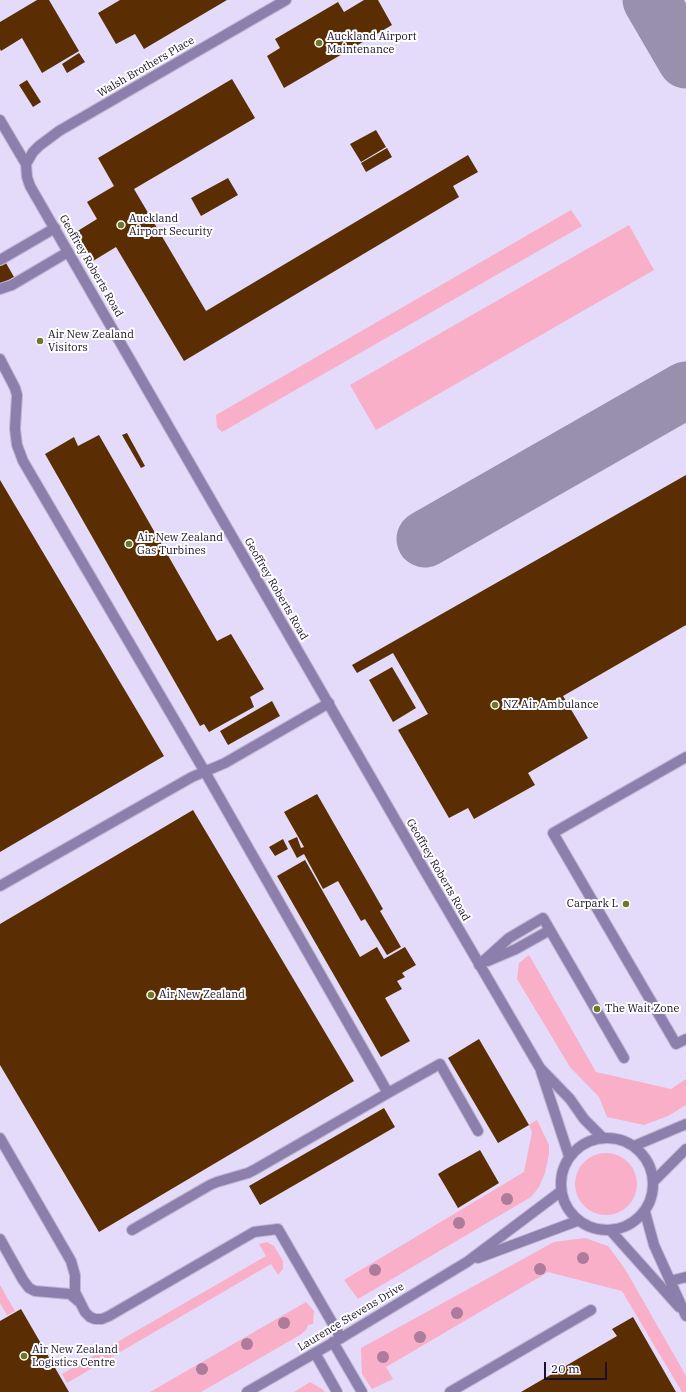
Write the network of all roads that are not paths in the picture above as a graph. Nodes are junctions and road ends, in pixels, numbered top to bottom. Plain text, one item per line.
1 (286, 0) edge
2 (0, 120) edge
3 (26, 164) junction
4 (55, 228) junction
5 (68, 252) junction
6 (0, 260) edge
7 (0, 289) edge
8 (0, 360) edge
9 (329, 703) junction
10 (686, 757) edge
11 (205, 772) junction
12 (0, 886) edge
13 (479, 965) junction
14 (686, 1039) edge
15 (624, 1058) dead end
16 (540, 1068) junction
17 (388, 1093) junction
18 (686, 1124) edge
19 (478, 1131) dead end
20 (0, 1138) edge
21 (603, 1138) junction
22 (634, 1146) junction
23 (686, 1149) edge
24 (569, 1156) junction
25 (653, 1182) junction
26 (560, 1192) junction
27 (645, 1212) junction
28 (577, 1221) junction
29 (132, 1230) dead end
30 (611, 1231) junction
31 (0, 1239) edge
32 (467, 1262) junction
33 (686, 1277) edge
34 (670, 1281) junction
35 (79, 1303) junction
36 (591, 1310) dead end
37 (685, 1314) edge
38 (337, 1340) junction
39 (315, 1353) junction
40 (247, 1392) edge
41 (336, 1392) edge
42 (362, 1392) edge
43 (450, 1392) edge

1 - 3 street, Walsh Brothers Place
2 - 3 street, Geoffrey Roberts Road
3 - 4 street, Geoffrey Roberts Road
4 - 5 street, Geoffrey Roberts Road
4 - 6 street
5 - 7 street
5 - 9 street, Geoffrey Roberts Road
8 - 11 street
9 - 11 street
9 - 13 street, Geoffrey Roberts Road
10 - 14 street
11 - 12 street
11 - 17 street
13 - 15 street
13 - 16 street, Geoffrey Roberts Road
16 - 21 street, Geoffrey Roberts Road
16 - 24 street, Geoffrey Roberts Road
17 - 19 street
17 - 29 street
18 - 22 street
20 - 35 street
21 - 22 street
21 - 24 street
22 - 25 street
23 - 25 street
24 - 26 street
25 - 27 street
26 - 28 street
26 - 32 street, Laurence Stevens Drive
27 - 30 street
27 - 34 street
28 - 30 street
28 - 32 street, Laurence Stevens Drive
30 - 37 street
31 - 35 street
32 - 38 street, Laurence Stevens Drive
33 - 34 street
34 - 37 street
35 - 38 street
36 - 43 street
38 - 39 street, Laurence Stevens Drive
38 - 42 street
39 - 40 street, Laurence Stevens Drive
39 - 41 street

